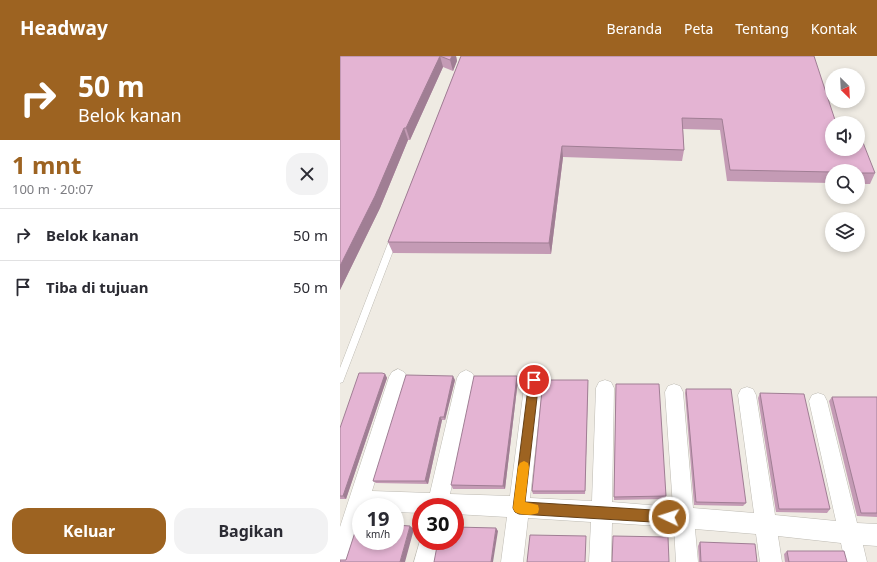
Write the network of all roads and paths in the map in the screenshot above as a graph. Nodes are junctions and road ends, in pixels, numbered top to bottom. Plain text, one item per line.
1 (397, 230) edge
2 (398, 378) dead end
3 (466, 378) dead end
4 (340, 379) edge
5 (534, 380) dead end
6 (605, 388) dead end
7 (674, 392) dead end
8 (746, 395) dead end
9 (818, 401) dead end
10 (360, 498) edge
11 (440, 498) edge
12 (464, 506) edge
13 (519, 508) junction
14 (600, 512) junction
15 (683, 518) junction
16 (352, 523) edge
17 (764, 524) junction
18 (849, 534) junction
19 (877, 535) edge
20 (428, 550) edge
21 (340, 560) edge
22 (425, 562) edge
23 (512, 562) edge
24 (600, 562) edge
25 (687, 562) edge
26 (771, 562) edge
27 (856, 562) edge

1 - 4 lane
2 - 10 street
3 - 11 street
5 - 13 street
6 - 14 street
7 - 15 street
8 - 17 street
9 - 18 street
12 - 13 street
13 - 14 street
13 - 23 street
14 - 15 street
14 - 24 street
15 - 17 street
15 - 25 street
16 - 21 street
17 - 18 street
17 - 26 street
18 - 19 street
18 - 27 street
20 - 22 street

